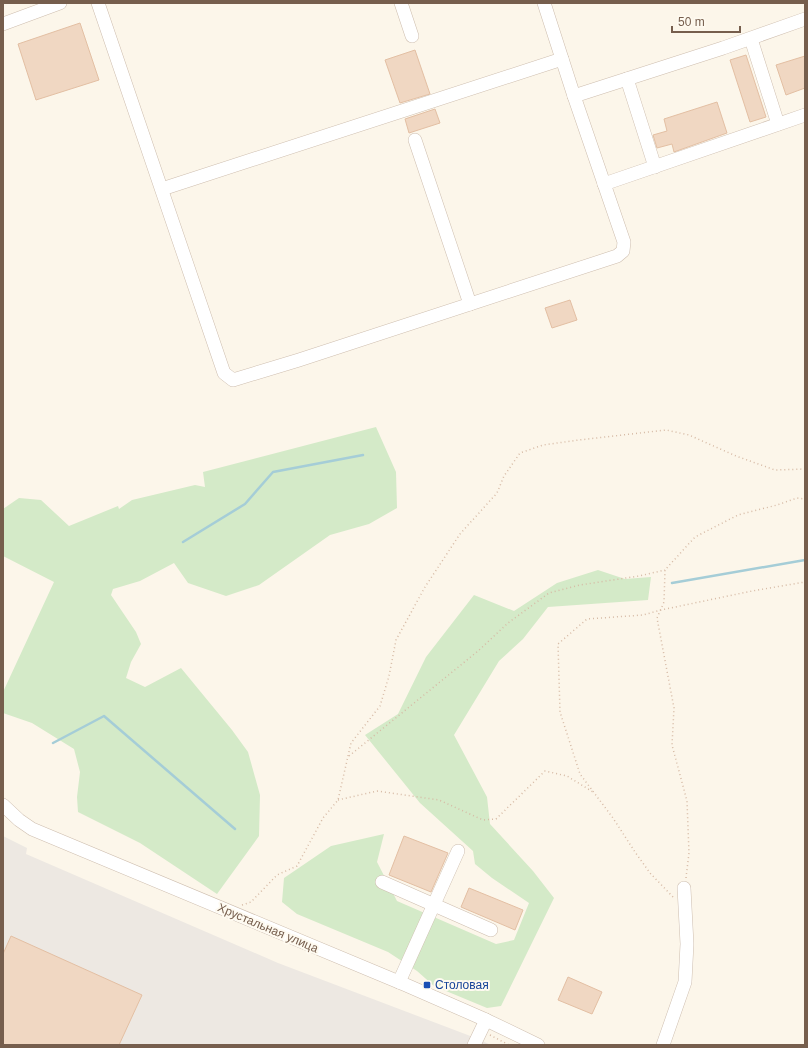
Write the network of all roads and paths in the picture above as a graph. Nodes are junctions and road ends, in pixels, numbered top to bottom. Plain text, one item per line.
1 (60, 3) edge
2 (98, 3) edge
3 (401, 3) edge
4 (544, 3) edge
5 (805, 19) edge
6 (3, 24) edge
7 (412, 36) dead end
8 (751, 39) junction
9 (562, 59) junction
10 (627, 79) junction
11 (574, 96) junction
12 (805, 115) edge
13 (778, 124) junction
14 (415, 140) dead end
15 (655, 167) junction
16 (604, 184) junction
17 (162, 189) junction
18 (470, 304) junction
19 (805, 469) edge
20 (805, 499) edge
21 (665, 570) junction
22 (805, 582) edge
23 (661, 610) junction
24 (348, 757) junction
25 (595, 793) junction
26 (338, 800) junction
27 (3, 806) edge
28 (458, 851) dead end
29 (382, 882) dead end
30 (684, 888) joint
31 (434, 905) junction
32 (225, 910) junction
33 (685, 910) junction
34 (491, 930) dead end
35 (399, 982) junction
36 (483, 1026) junction
37 (474, 1045) edge
38 (509, 1045) edge
39 (538, 1045) edge
40 (663, 1045) edge

1 - 6 street
2 - 17 street
3 - 7 street
4 - 9 street
5 - 8 street
8 - 10 street
8 - 13 street
9 - 11 street
9 - 17 street
10 - 11 street
10 - 15 street
11 - 16 street
12 - 13 street
13 - 15 street
14 - 18 street
15 - 16 street
16 - 18 street
17 - 18 street
19 - 24 path
20 - 21 path
21 - 23 path
21 - 24 path
22 - 23 path
23 - 25 path
23 - 30 path
24 - 26 path
25 - 26 path
25 - 33 path
26 - 32 path
27 - 32 street, Хрустальная улица
28 - 31 street
29 - 31 street
30 - 33 street
31 - 34 street
31 - 35 street
32 - 35 street, Хрустальная улица
33 - 40 street
35 - 36 street, Хрустальная улица
36 - 37 street
36 - 38 path
36 - 39 street, Хрустальная улица

